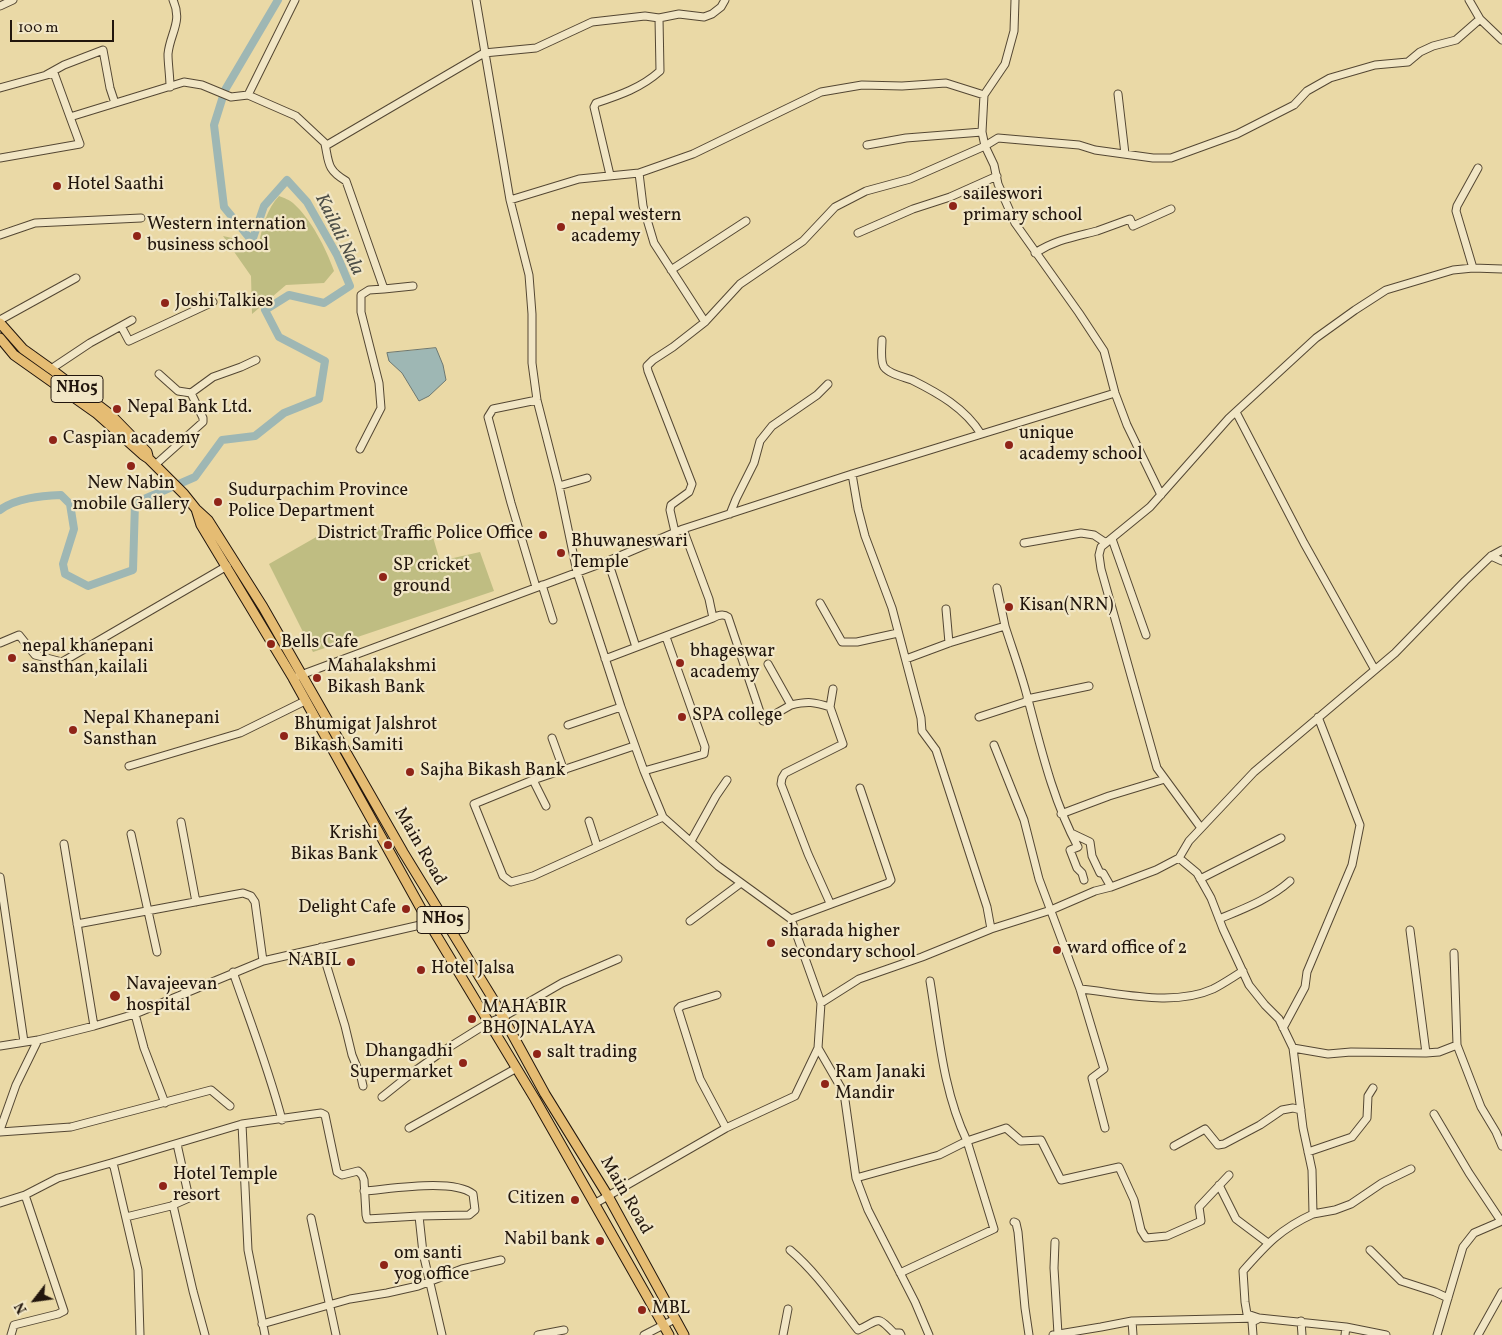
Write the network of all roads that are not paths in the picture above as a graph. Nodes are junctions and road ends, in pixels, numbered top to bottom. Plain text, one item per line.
1 (13, 0) edge
2 (173, 0) edge
3 (295, 0) edge
4 (476, 0) edge
5 (725, 0) edge
6 (1015, 0) edge
7 (1469, 0) edge
8 (0, 6) edge
9 (660, 18) junction
10 (1480, 19) junction
11 (1502, 40) edge
12 (484, 53) junction
13 (46, 75) junction
14 (170, 87) junction
15 (0, 88) edge
16 (1118, 94) dead end
17 (248, 95) junction
18 (984, 95) junction
19 (115, 103) junction
20 (70, 117) junction
21 (982, 132) junction
22 (325, 144) junction
23 (867, 145) dead end
24 (985, 146) junction
25 (1124, 154) junction
26 (0, 158) edge
27 (1478, 168) dead end
28 (639, 173) junction
29 (610, 175) junction
30 (997, 176) junction
31 (510, 200) junction
32 (1171, 209) dead end
33 (141, 218) dead end
34 (746, 221) dead end
35 (858, 233) dead end
36 (0, 235) edge
37 (1035, 253) junction
38 (1473, 268) junction
39 (1502, 269) edge
40 (671, 270) junction
41 (76, 278) dead end
42 (412, 286) dead end
43 (384, 289) junction
44 (213, 302) dead end
45 (132, 320) dead end
46 (0, 322) edge
47 (705, 322) junction
48 (121, 326) junction
49 (0, 338) edge
50 (882, 340) dead end
51 (256, 360) dead end
52 (51, 369) junction
53 (159, 374) dead end
54 (828, 384) dead end
55 (1115, 393) junction
56 (191, 394) junction
57 (537, 400) junction
58 (1236, 412) junction
59 (981, 434) junction
60 (360, 449) dead end
61 (154, 464) junction
62 (852, 474) junction
63 (587, 478) dead end
64 (559, 486) junction
65 (1161, 495) junction
66 (196, 509) junction
67 (730, 514) junction
68 (683, 529) junction
69 (675, 532) junction
70 (1109, 541) junction
71 (1024, 543) dead end
72 (1502, 550) edge
73 (1492, 556) junction
74 (608, 561) junction
75 (1502, 561) edge
76 (227, 566) junction
77 (577, 572) junction
78 (539, 586) junction
79 (997, 588) dead end
80 (820, 603) dead end
81 (946, 609) dead end
82 (713, 618) junction
83 (553, 620) dead end
84 (1006, 626) junction
85 (898, 633) junction
86 (1146, 635) dead end
87 (666, 637) junction
88 (0, 643) edge
89 (949, 643) junction
90 (636, 647) junction
91 (605, 659) junction
92 (906, 659) junction
93 (768, 664) dead end
94 (1375, 670) junction
95 (302, 674) junction
96 (293, 678) junction
97 (1089, 686) dead end
98 (832, 688) dead end
99 (1028, 700) junction
100 (305, 701) junction
101 (791, 705) junction
102 (621, 707) junction
103 (830, 708) junction
104 (979, 717) dead end
105 (1318, 717) junction
106 (568, 725) dead end
107 (552, 738) dead end
108 (994, 745) dead end
109 (634, 746) junction
110 (129, 766) dead end
111 (564, 771) junction
112 (644, 771) junction
113 (1165, 779) junction
114 (532, 780) junction
115 (727, 780) dead end
116 (860, 788) dead end
117 (546, 806) dead end
118 (378, 809) junction
119 (369, 814) junction
120 (1062, 814) junction
121 (663, 817) junction
122 (589, 821) dead end
123 (181, 822) dead end
124 (1201, 828) junction
125 (1071, 833) junction
126 (131, 834) dead end
127 (1281, 838) dead end
128 (691, 841) junction
129 (64, 844) dead end
130 (597, 846) junction
131 (1179, 858) junction
132 (0, 876) edge
133 (1200, 879) junction
134 (1084, 880) dead end
135 (1290, 881) dead end
136 (741, 882) junction
137 (1112, 887) junction
138 (196, 902) junction
139 (830, 903) junction
140 (1051, 910) junction
141 (148, 911) junction
142 (441, 916) junction
143 (791, 918) junction
144 (1219, 919) junction
145 (690, 921) dead end
146 (429, 923) junction
147 (77, 924) junction
148 (991, 929) junction
149 (1410, 930) dead end
150 (321, 948) junction
151 (157, 952) dead end
152 (1454, 953) dead end
153 (618, 959) dead end
154 (263, 961) junction
155 (1243, 971) junction
156 (233, 972) junction
157 (930, 981) dead end
158 (1080, 989) junction
159 (716, 995) dead end
160 (821, 1003) junction
161 (135, 1014) junction
162 (502, 1016) junction
163 (488, 1023) junction
164 (94, 1026) junction
165 (1284, 1028) junction
166 (38, 1040) junction
167 (24, 1042) junction
168 (1458, 1045) junction
169 (0, 1046) edge
170 (818, 1048) junction
171 (1293, 1048) junction
172 (1426, 1053) junction
173 (515, 1069) junction
174 (363, 1086) dead end
175 (1373, 1088) dead end
176 (545, 1094) junction
177 (382, 1098) dead end
178 (535, 1099) junction
179 (165, 1103) junction
180 (230, 1106) dead end
181 (1301, 1110) junction
182 (1434, 1114) dead end
183 (282, 1120) junction
184 (242, 1124) junction
185 (409, 1128) dead end
186 (726, 1128) junction
187 (1105, 1128) dead end
188 (0, 1131) edge
189 (967, 1141) junction
190 (177, 1144) junction
191 (1174, 1146) dead end
192 (1502, 1146) edge
193 (1308, 1152) junction
194 (111, 1163) junction
195 (1411, 1170) dead end
196 (1229, 1175) dead end
197 (856, 1178) junction
198 (1219, 1185) junction
199 (364, 1191) junction
200 (25, 1194) junction
201 (608, 1196) junction
202 (0, 1203) edge
203 (594, 1204) junction
204 (173, 1205) junction
205 (1313, 1214) junction
206 (420, 1216) junction
207 (126, 1217) junction
208 (312, 1218) dead end
209 (1502, 1221) edge
210 (1014, 1222) dead end
211 (1055, 1242) dead end
212 (1268, 1243) junction
213 (790, 1250) dead end
214 (1370, 1250) dead end
215 (501, 1260) dead end
216 (900, 1274) junction
217 (429, 1281) junction
218 (1502, 1292) edge
219 (1448, 1298) junction
220 (330, 1305) junction
221 (788, 1309) dead end
222 (1259, 1318) junction
223 (675, 1319) junction
224 (1132, 1321) junction
225 (1301, 1321) junction
226 (262, 1324) junction
227 (663, 1325) junction
228 (1346, 1327) junction
229 (564, 1330) dead end
230 (1061, 1334) edge
231 (12, 1335) edge
232 (140, 1335) edge
233 (205, 1335) edge
234 (265, 1335) edge
235 (336, 1335) edge
236 (442, 1335) edge
237 (538, 1335) edge
238 (644, 1335) edge
239 (669, 1335) edge
240 (684, 1335) edge
241 (783, 1335) edge
242 (900, 1335) edge
243 (929, 1335) edge
244 (1029, 1335) edge
245 (1133, 1335) edge
246 (1253, 1335) edge
247 (1302, 1335) edge
248 (1344, 1335) edge
249 (1386, 1335) edge
250 (1437, 1335) edge
251 (1478, 1335) edge

1 - 8 street
2 - 14 street
3 - 17 street
4 - 12 street
5 - 9 street
6 - 18 street
7 - 10 street
9 - 12 street
9 - 29 street
10 - 11 street
10 - 25 street
12 - 22 street
12 - 31 street
13 - 15 street
13 - 19 street
13 - 20 street
14 - 17 street
14 - 19 street
16 - 25 street
17 - 22 street
18 - 21 street
18 - 28 street
19 - 20 street
20 - 26 street
21 - 23 street
21 - 24 street
22 - 43 street
24 - 25 street
24 - 30 street
24 - 47 street
27 - 38 street
28 - 29 street
28 - 40 street
29 - 31 street
30 - 35 street
30 - 37 street
31 - 57 street
32 - 37 street
33 - 36 street
34 - 40 street
37 - 55 street
38 - 39 street
38 - 58 street
40 - 47 street
41 - 46 street
42 - 43 street
43 - 60 street
44 - 48 street
45 - 48 street
46 - 52 main road, NH05
47 - 69 street
48 - 52 street
49 - 61 main road, NH05
50 - 59 street
51 - 56 street
52 - 61 main road, NH05
53 - 56 street
54 - 67 street
55 - 59 street
55 - 65 street
56 - 61 street
57 - 64 street
57 - 78 street
58 - 65 street
58 - 94 street
59 - 62 street
61 - 66 main road, Main Road / NH05
62 - 67 street
62 - 85 street
63 - 64 street
64 - 77 street
65 - 70 street
66 - 76 main road, Main Road / NH05
66 - 95 main road, Main Road / NH05
67 - 68 street
68 - 69 street
68 - 82 street
69 - 74 street
70 - 71 street
70 - 86 street
70 - 113 street
72 - 73 street
73 - 75 street
73 - 94 street
74 - 77 street
74 - 90 street
76 - 88 street
76 - 96 main road, Main Road / NH05
77 - 78 street
77 - 91 street
78 - 83 street
78 - 95 street
79 - 84 street
80 - 85 street
81 - 89 street
82 - 87 street
82 - 101 street
84 - 89 street
84 - 99 street
85 - 92 street
87 - 90 street
87 - 112 street
89 - 92 street
90 - 91 street
91 - 102 street
92 - 148 street
93 - 101 street
94 - 105 street
95 - 96 street
95 - 118 main road, Main Road / NH05
96 - 100 main road, Main Road / NH05
97 - 99 street
98 - 103 street
99 - 104 street
99 - 120 street
100 - 110 street
100 - 119 main road, Main Road / NH05
101 - 103 street
102 - 106 street
102 - 109 street
103 - 139 street
105 - 124 street
105 - 165 street
107 - 111 street
108 - 140 street
109 - 111 street
109 - 112 street
111 - 114 street
112 - 121 street
113 - 120 street
113 - 124 street
114 - 117 street
114 - 130 street
115 - 128 street
116 - 139 street
118 - 119 main road
118 - 142 main road, Main Road / NH05
119 - 146 main road, Main Road / NH05
120 - 125 street
121 - 128 street
121 - 130 street
122 - 130 street
123 - 138 street
124 - 131 street
125 - 134 street
125 - 137 street
126 - 141 street
127 - 133 street
128 - 136 street
129 - 147 street
131 - 133 street
131 - 137 street
132 - 167 street
133 - 144 street
135 - 144 street
136 - 143 street
136 - 145 street
137 - 140 street
138 - 141 street
138 - 154 street
139 - 143 street
140 - 148 street
140 - 158 street
141 - 147 street
141 - 151 street
142 - 146 street
142 - 162 main road, Main Road / NH05
143 - 160 street
144 - 155 street
146 - 150 street
146 - 163 main road, Main Road / NH05
147 - 164 street
148 - 160 street
149 - 172 street
150 - 154 street
150 - 174 street
152 - 168 street
153 - 162 street
154 - 156 street
155 - 158 street
155 - 165 street
156 - 161 street
156 - 183 street
157 - 189 street
158 - 187 street
159 - 186 street
160 - 170 street
161 - 164 street
161 - 179 street
162 - 163 street
162 - 176 main road, Main Road / NH05
163 - 173 main road, Main Road / NH05
163 - 177 street
164 - 166 street
165 - 171 street
166 - 167 street
166 - 188 street
167 - 169 street
168 - 172 street
168 - 192 street
170 - 186 street
170 - 197 street
171 - 172 street
171 - 181 street
173 - 178 main road, Main Road / NH05
173 - 185 street
175 - 193 street
176 - 178 main road
176 - 201 main road, Main Road / NH05
178 - 203 main road, Main Road / NH05
179 - 180 street
179 - 188 street
181 - 191 street
181 - 193 street
182 - 209 street
183 - 184 street
183 - 199 street
184 - 190 street
184 - 226 street
186 - 201 street
189 - 197 street
189 - 198 street
189 - 216 street
190 - 194 street
190 - 204 street
193 - 205 street
194 - 200 street
194 - 207 street
195 - 205 street
196 - 198 street
197 - 216 street
198 - 212 street
199 - 206 street
199 - 206 street
200 - 202 street
200 - 231 street
201 - 203 street
201 - 223 main road, Main Road / NH05
203 - 227 main road, Main Road / NH05
204 - 207 street
204 - 233 street
205 - 212 street
206 - 217 street
207 - 232 street
208 - 220 street
209 - 219 street
210 - 244 street
211 - 230 street
212 - 222 street
213 - 242 street
214 - 219 street
215 - 217 street
216 - 243 street
217 - 220 street
217 - 236 street
218 - 251 street
219 - 250 street
220 - 226 street
220 - 235 street
221 - 241 street
222 - 224 street
222 - 225 street
222 - 246 street
223 - 227 street
223 - 240 main road, Main Road / NH05
224 - 230 street
224 - 245 street
225 - 228 street
225 - 247 street
226 - 234 street
227 - 238 street
227 - 239 main road, Main Road / NH05
228 - 248 street
228 - 249 street
229 - 237 street

